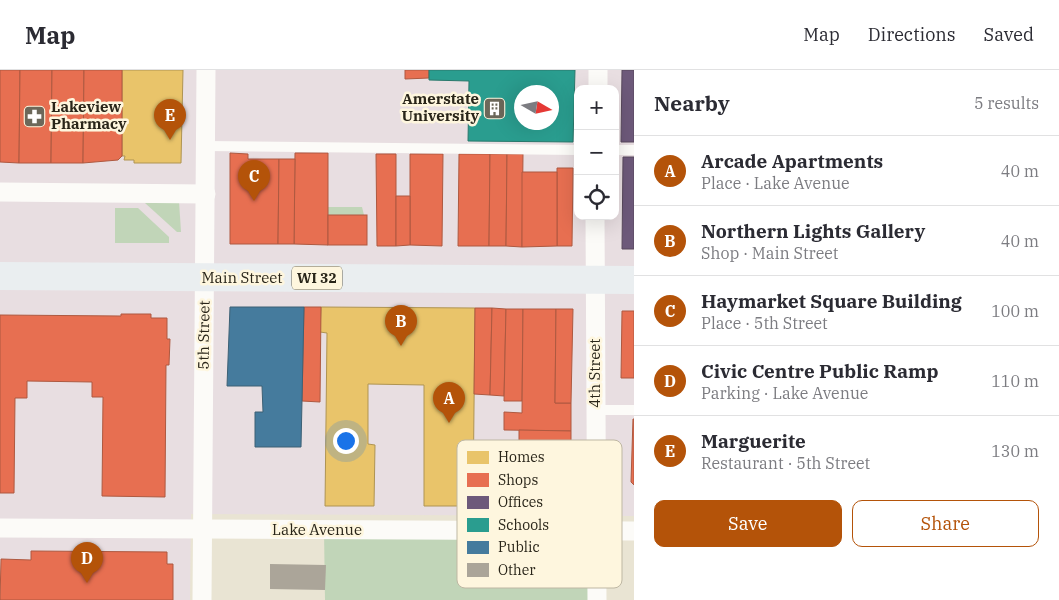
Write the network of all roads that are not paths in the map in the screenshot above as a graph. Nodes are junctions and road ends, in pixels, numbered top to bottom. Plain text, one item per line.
1 (206, 70) edge
2 (598, 70) edge
3 (598, 85) edge
4 (206, 146) junction
5 (574, 150) edge
6 (619, 150) edge
7 (634, 150) edge
8 (0, 192) edge
9 (206, 194) junction
10 (596, 220) edge
11 (0, 276) edge
12 (205, 278) junction
13 (594, 280) junction
14 (634, 280) edge
15 (596, 410) junction
16 (634, 410) edge
17 (596, 440) edge
18 (0, 528) edge
19 (202, 529) junction
20 (457, 530) edge
21 (202, 600) edge

1 - 4 street, 5th Street
2 - 3 street
4 - 5 lane
4 - 9 street, 5th Street
6 - 7 lane
8 - 9 street
9 - 12 street, 5th Street
10 - 13 street, 4th Street
11 - 12 main road, Main Street / WI 32
12 - 13 main road, Main Street / WI 32
12 - 19 street, 5th Street
13 - 14 main road, Main Street / WI 32
13 - 15 street, 4th Street
15 - 16 lane
15 - 17 street, 4th Street
18 - 19 street, Lake Avenue
19 - 20 street, Lake Avenue
19 - 21 street, 5th Street

